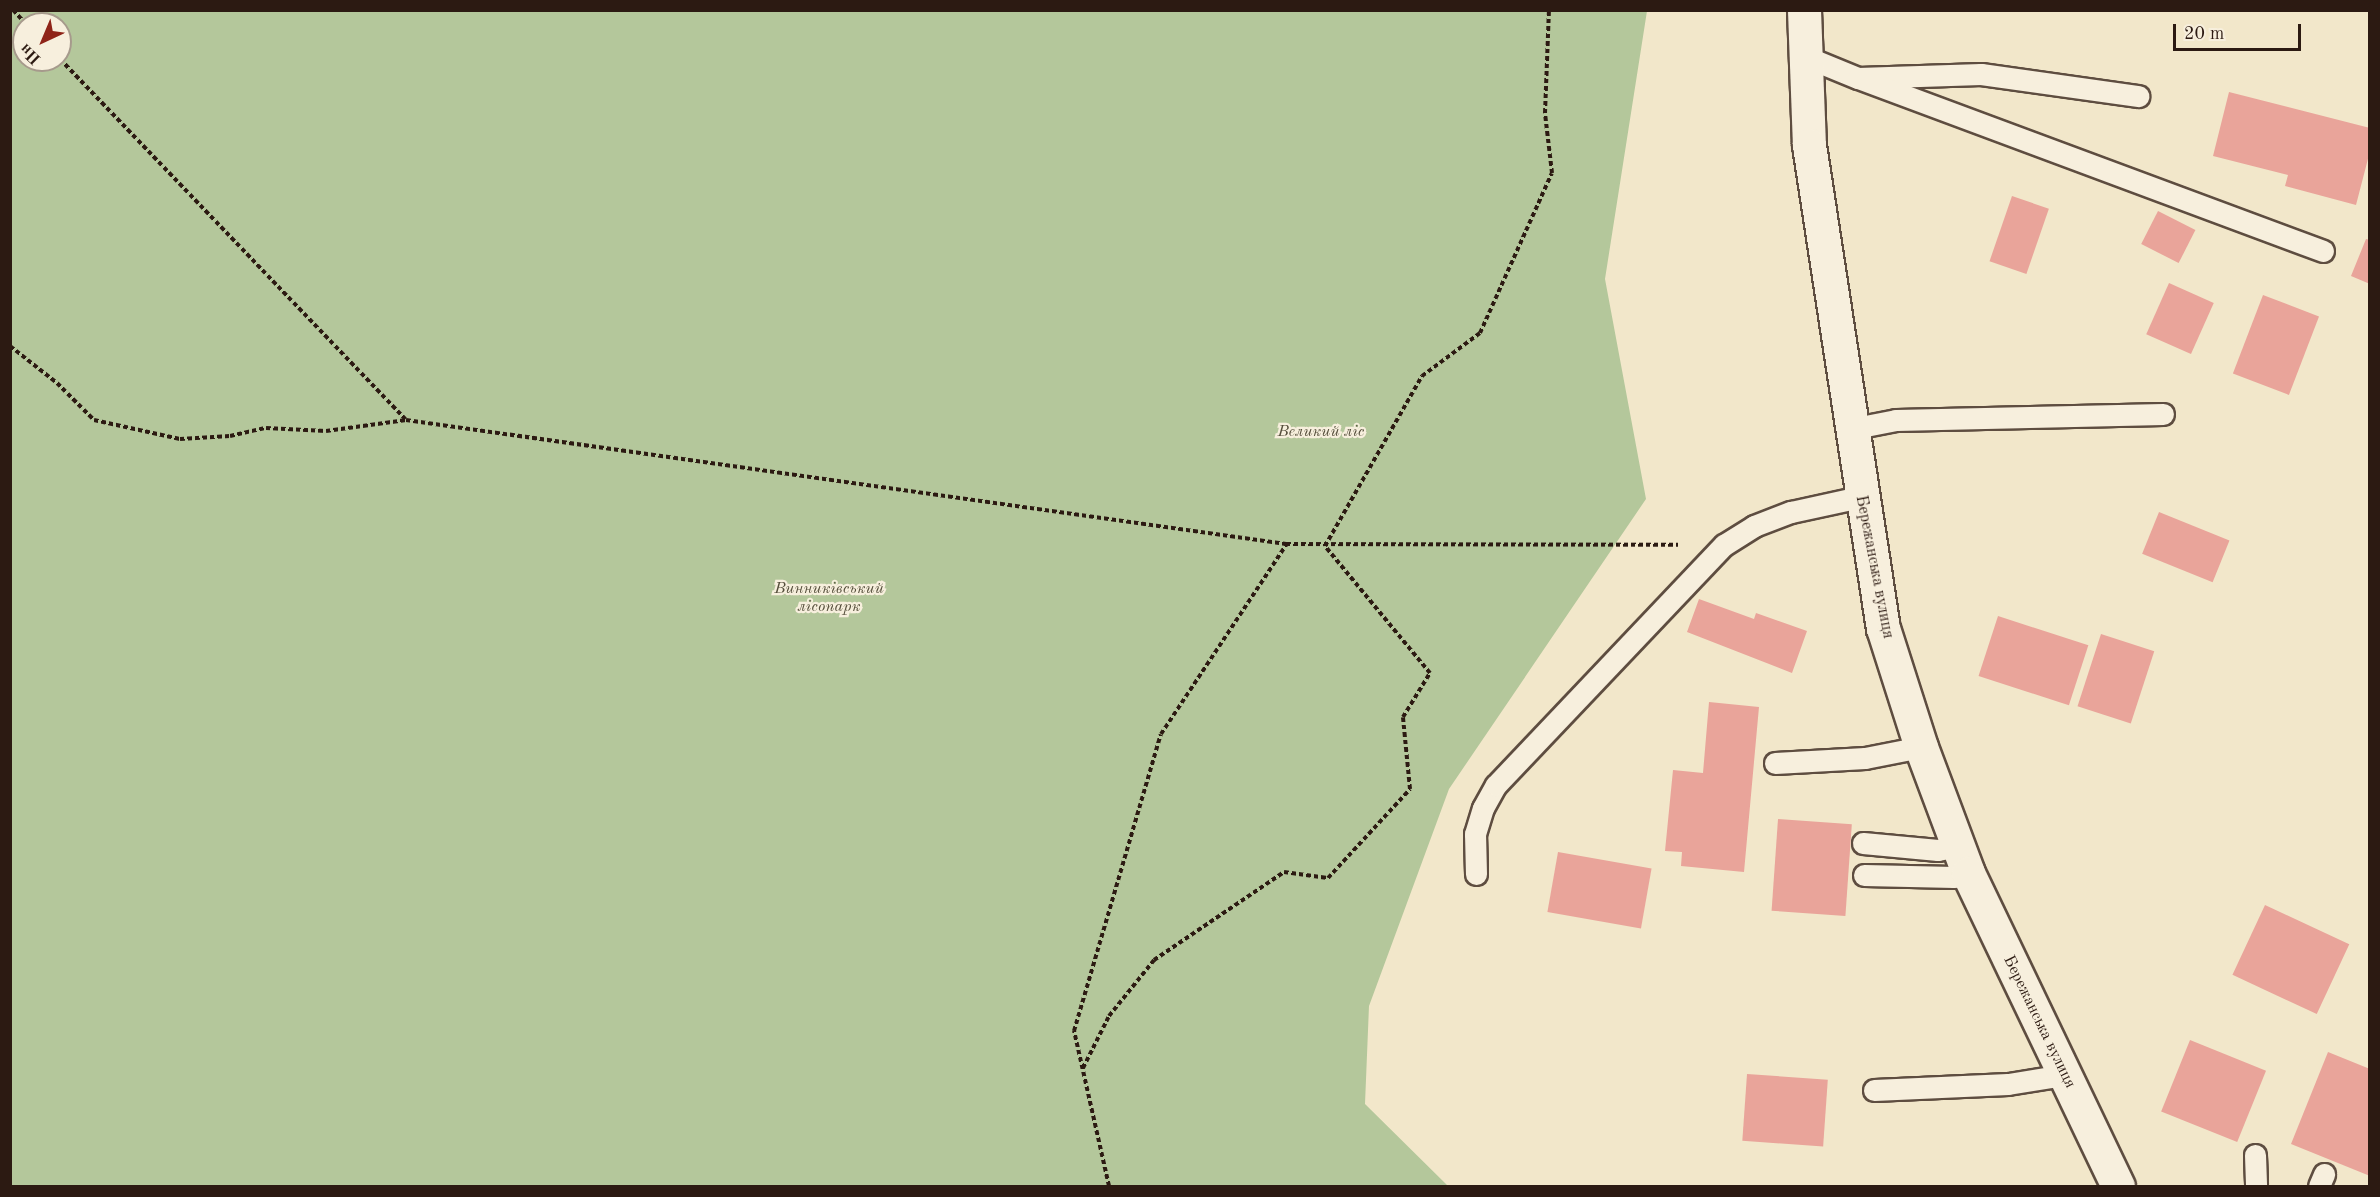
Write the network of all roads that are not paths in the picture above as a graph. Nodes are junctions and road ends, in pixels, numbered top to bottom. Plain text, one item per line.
1 (1804, 10) edge
2 (1804, 56) junction
3 (1858, 78) junction
4 (2138, 96) dead end
5 (2323, 251) dead end
6 (2163, 414) dead end
7 (1850, 429) junction
8 (1860, 497) junction
9 (1921, 747) junction
10 (1774, 763) dead end
11 (1863, 843) dead end
12 (1962, 860) junction
13 (1476, 874) dead end
14 (1864, 875) dead end
15 (2064, 1075) junction
16 (1874, 1090) dead end
17 (2255, 1155) dead end
18 (2118, 1186) edge
19 (2256, 1186) edge

1 - 2 street, Бережанська вулиця
2 - 3 lane
2 - 7 street, Бережанська вулиця
3 - 4 lane
3 - 5 lane
6 - 7 lane
7 - 8 street, Бережанська вулиця
8 - 9 street, Бережанська вулиця
8 - 13 lane
9 - 10 lane
9 - 12 street, Бережанська вулиця
11 - 12 lane
12 - 14 lane
12 - 15 street, Бережанська вулиця
15 - 16 lane
15 - 18 street, Бережанська вулиця
17 - 19 lane

